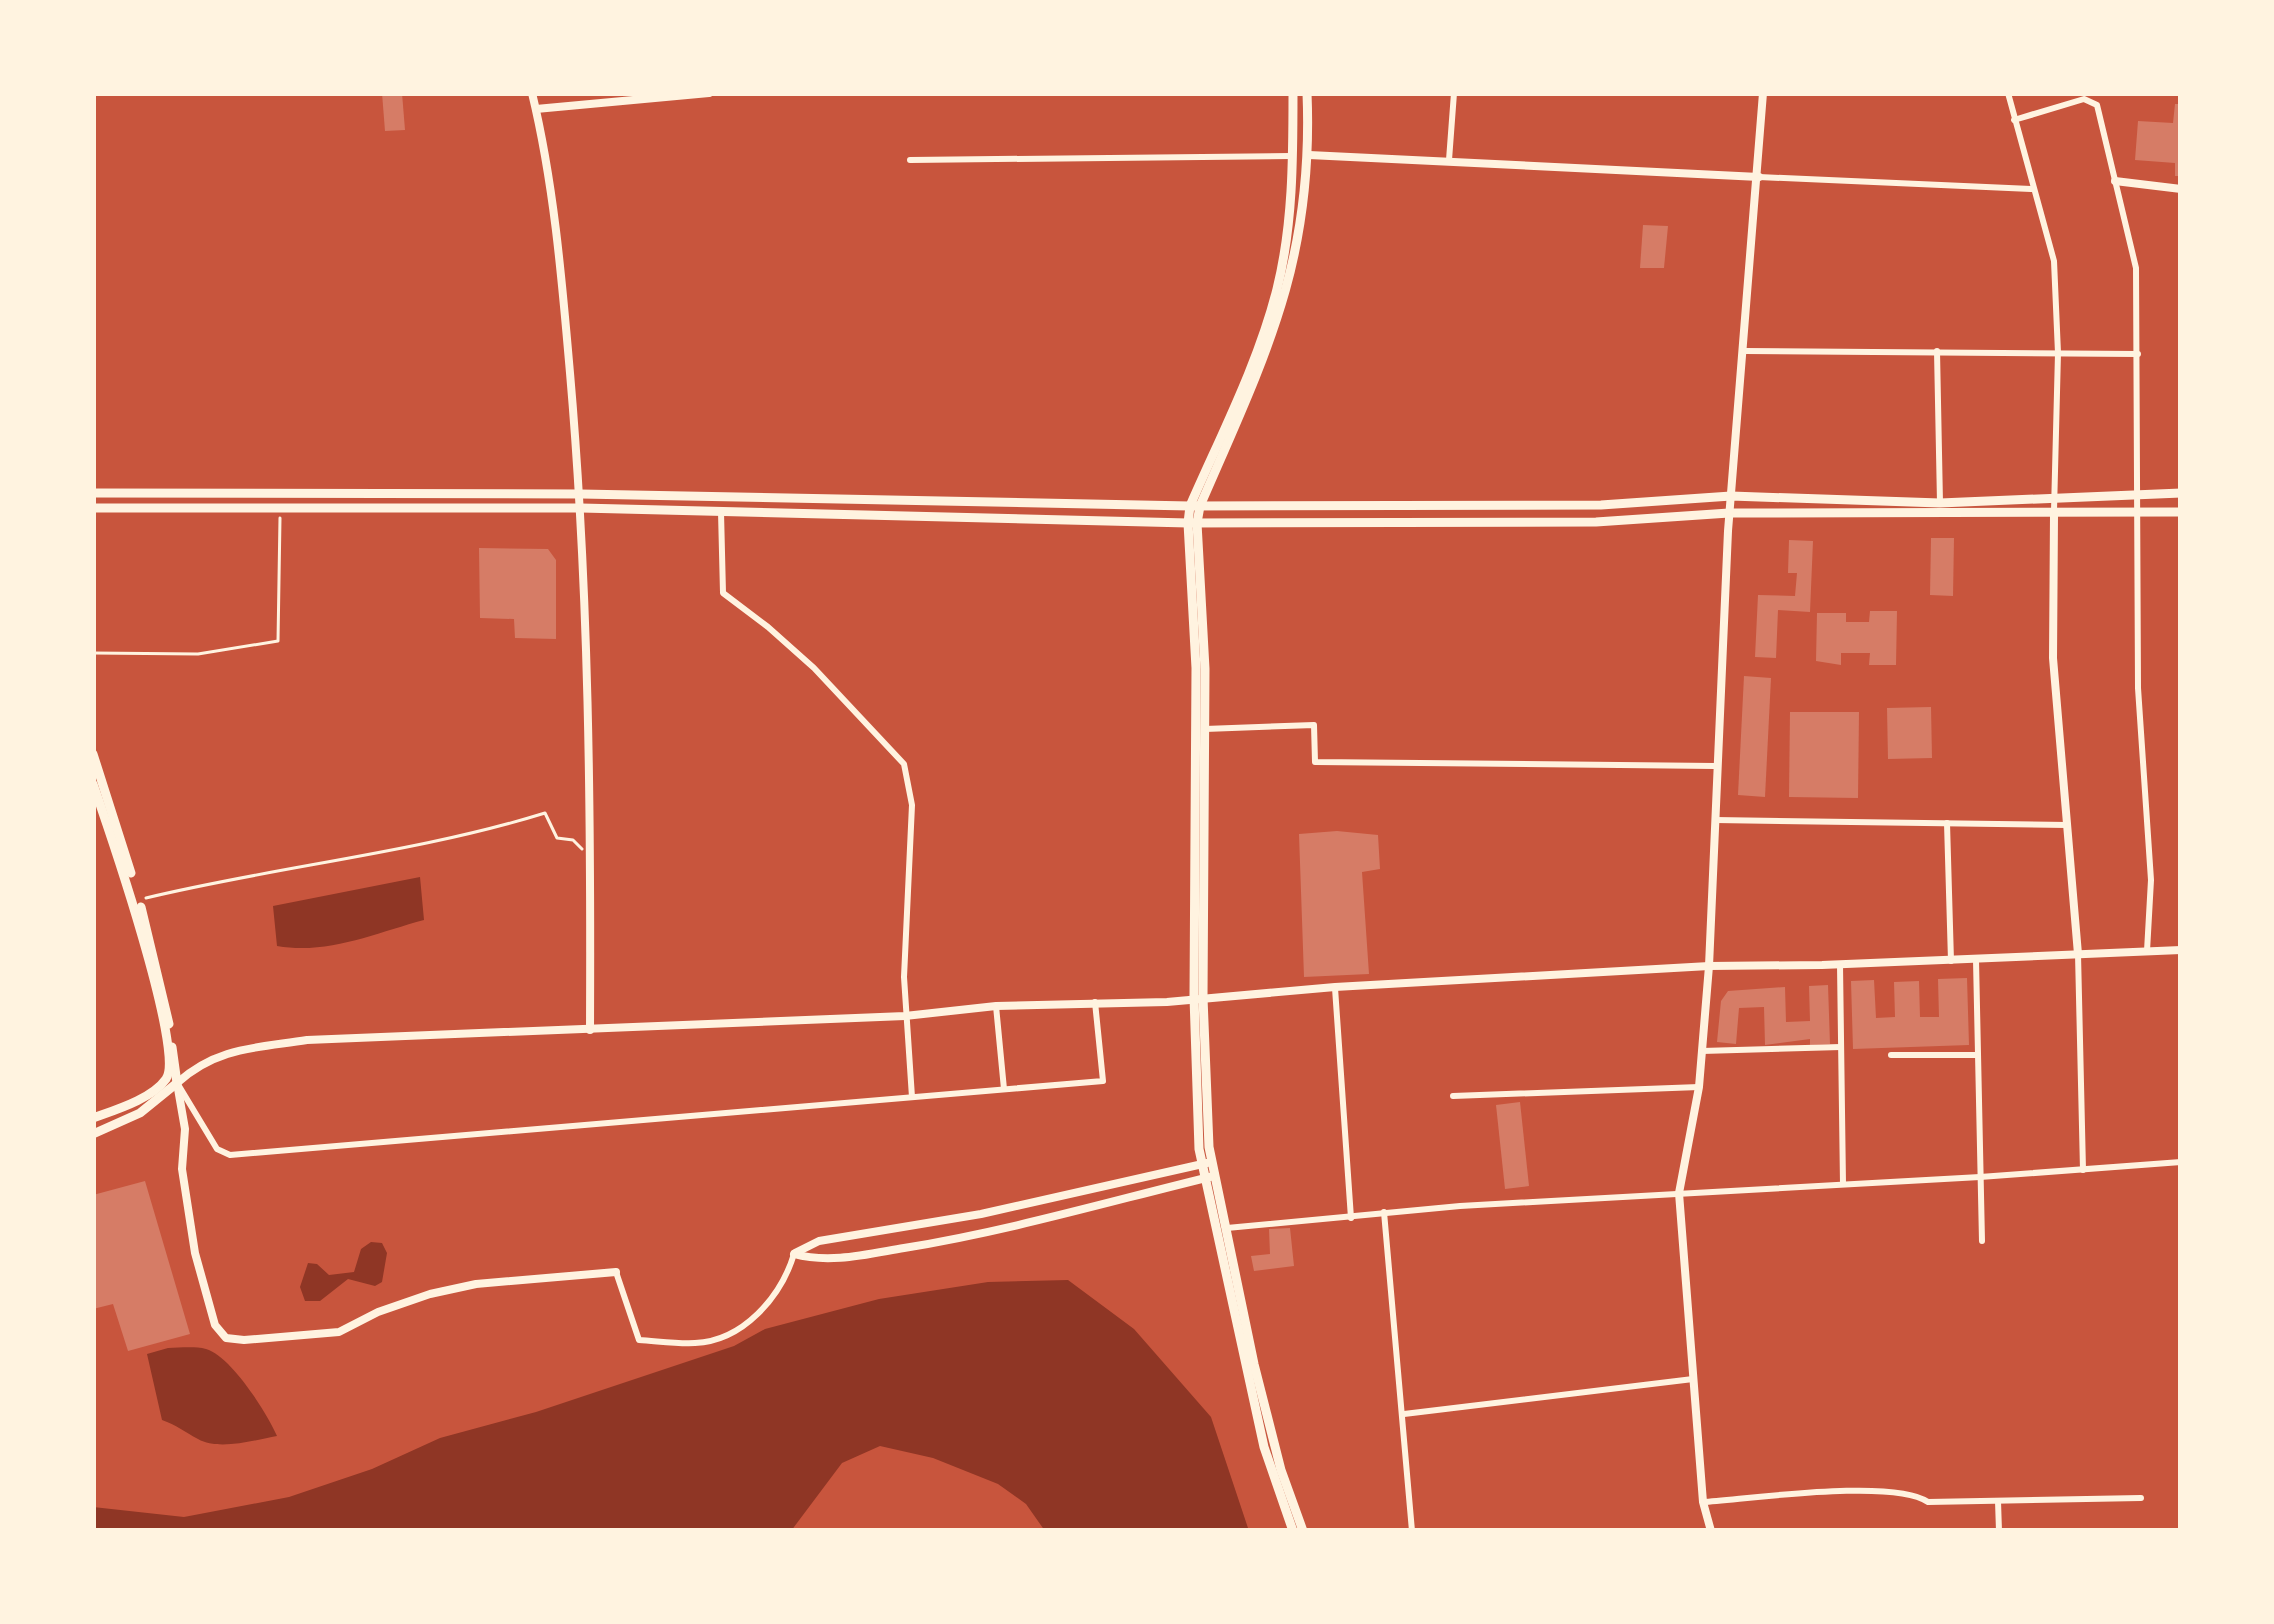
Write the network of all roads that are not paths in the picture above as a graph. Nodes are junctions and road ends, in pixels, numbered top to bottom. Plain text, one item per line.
1 (532, 93) edge
2 (709, 93) edge
3 (1293, 93) edge
4 (1306, 93) edge
5 (1454, 93) edge
6 (1763, 93) edge
7 (2008, 93) edge
8 (536, 109) junction
9 (2014, 120) junction
10 (1309, 155) junction
11 (1293, 157) junction
12 (910, 160) dead end
13 (1449, 160) junction
14 (1759, 177) junction
15 (2115, 181) junction
16 (2032, 189) junction
17 (2181, 189) edge
18 (1745, 351) junction
19 (1937, 351) junction
20 (2058, 353) junction
21 (2138, 354) junction
22 (93, 493) edge
23 (2181, 493) edge
24 (581, 494) junction
25 (1731, 496) junction
26 (2140, 496) junction
27 (2053, 500) junction
28 (1940, 502) junction
29 (1195, 506) junction
30 (93, 508) edge
31 (581, 508) junction
32 (721, 512) junction
33 (2181, 512) edge
34 (1730, 513) junction
35 (2140, 513) junction
36 (2054, 515) junction
37 (1193, 523) junction
38 (1205, 729) junction
39 (93, 754) edge
40 (1715, 766) junction
41 (93, 784) edge
42 (1715, 820) junction
43 (1946, 823) junction
44 (2067, 825) junction
45 (2181, 950) edge
46 (2147, 951) junction
47 (2078, 954) junction
48 (1976, 960) junction
49 (1951, 961) junction
50 (1840, 964) junction
51 (1709, 966) junction
52 (1335, 987) junction
53 (1199, 998) junction
54 (1095, 1002) junction
55 (997, 1006) junction
56 (905, 1016) junction
57 (590, 1030) junction
58 (1841, 1047) junction
59 (1702, 1051) junction
60 (1978, 1054) junction
61 (1891, 1055) dead end
62 (171, 1082) junction
63 (1699, 1087) junction
64 (1004, 1089) junction
65 (912, 1096) junction
66 (1453, 1096) dead end
67 (93, 1118) edge
68 (93, 1134) edge
69 (2181, 1162) edge
70 (1206, 1163) junction
71 (2083, 1170) junction
72 (1209, 1177) junction
73 (1980, 1178) junction
74 (1843, 1184) junction
75 (1678, 1192) junction
76 (1384, 1212) junction
77 (1351, 1218) junction
78 (1225, 1228) junction
79 (1982, 1240) dead end
80 (794, 1254) junction
81 (616, 1271) joint
82 (1693, 1379) junction
83 (1404, 1414) junction
84 (2141, 1498) dead end
85 (1998, 1501) junction
86 (1703, 1502) junction
87 (1293, 1531) edge
88 (1304, 1531) edge
89 (1412, 1531) edge
90 (1711, 1531) edge
91 (1999, 1531) edge

1 - 8 street
2 - 8 street
3 - 11 main road
4 - 10 main road
5 - 13 street
6 - 14 street
7 - 9 street
8 - 24 street
9 - 15 street
9 - 16 street
10 - 13 street
10 - 29 main road
11 - 12 street
11 - 29 main road
13 - 14 street
14 - 16 street
14 - 18 street
15 - 17 street
15 - 21 street
16 - 20 street
18 - 19 street
18 - 25 street
19 - 20 street
19 - 28 street
20 - 21 street
20 - 27 street
21 - 26 street
22 - 24 main road
23 - 26 main road
24 - 29 main road
24 - 31 street
25 - 28 main road
25 - 29 main road
25 - 34 street
26 - 27 main road
26 - 35 street
27 - 28 main road
27 - 36 street
29 - 37 main road
30 - 31 main road
31 - 32 main road
31 - 57 street
32 - 37 main road
32 - 56 street
33 - 35 main road
34 - 36 main road
34 - 37 main road
34 - 40 street
35 - 36 main road
35 - 46 street
36 - 44 street
37 - 38 main road
37 - 53 main road
38 - 40 street
38 - 53 main road
39 - 62 main road
40 - 42 street
41 - 62 main road
42 - 43 street
42 - 51 street
43 - 44 street
43 - 49 street
44 - 47 street
45 - 46 street
46 - 47 street
47 - 48 street
47 - 71 street
48 - 49 street
48 - 60 street
49 - 50 street
50 - 51 street
50 - 58 street
51 - 52 street
51 - 59 street
52 - 53 street
52 - 77 street
53 - 54 street
53 - 70 main road
54 - 55 street
54 - 64 street
55 - 56 street
55 - 64 street
56 - 57 street
56 - 65 street
57 - 62 street
58 - 59 street
58 - 74 street
59 - 63 street
60 - 61 street
60 - 73 street
62 - 65 street
62 - 67 main road
62 - 68 main road
62 - 81 street
63 - 66 street
63 - 75 street
64 - 65 street
69 - 71 street
70 - 72 main road
70 - 80 street
71 - 73 street
72 - 78 main road
72 - 80 street
72 - 87 main road
73 - 74 street
73 - 79 street
74 - 75 street
75 - 76 street
75 - 82 street
76 - 77 street
76 - 83 street
77 - 78 street
78 - 88 main road
80 - 81 street
82 - 83 street
82 - 86 street
83 - 89 street
84 - 85 street
85 - 86 street
85 - 91 street
86 - 90 street

